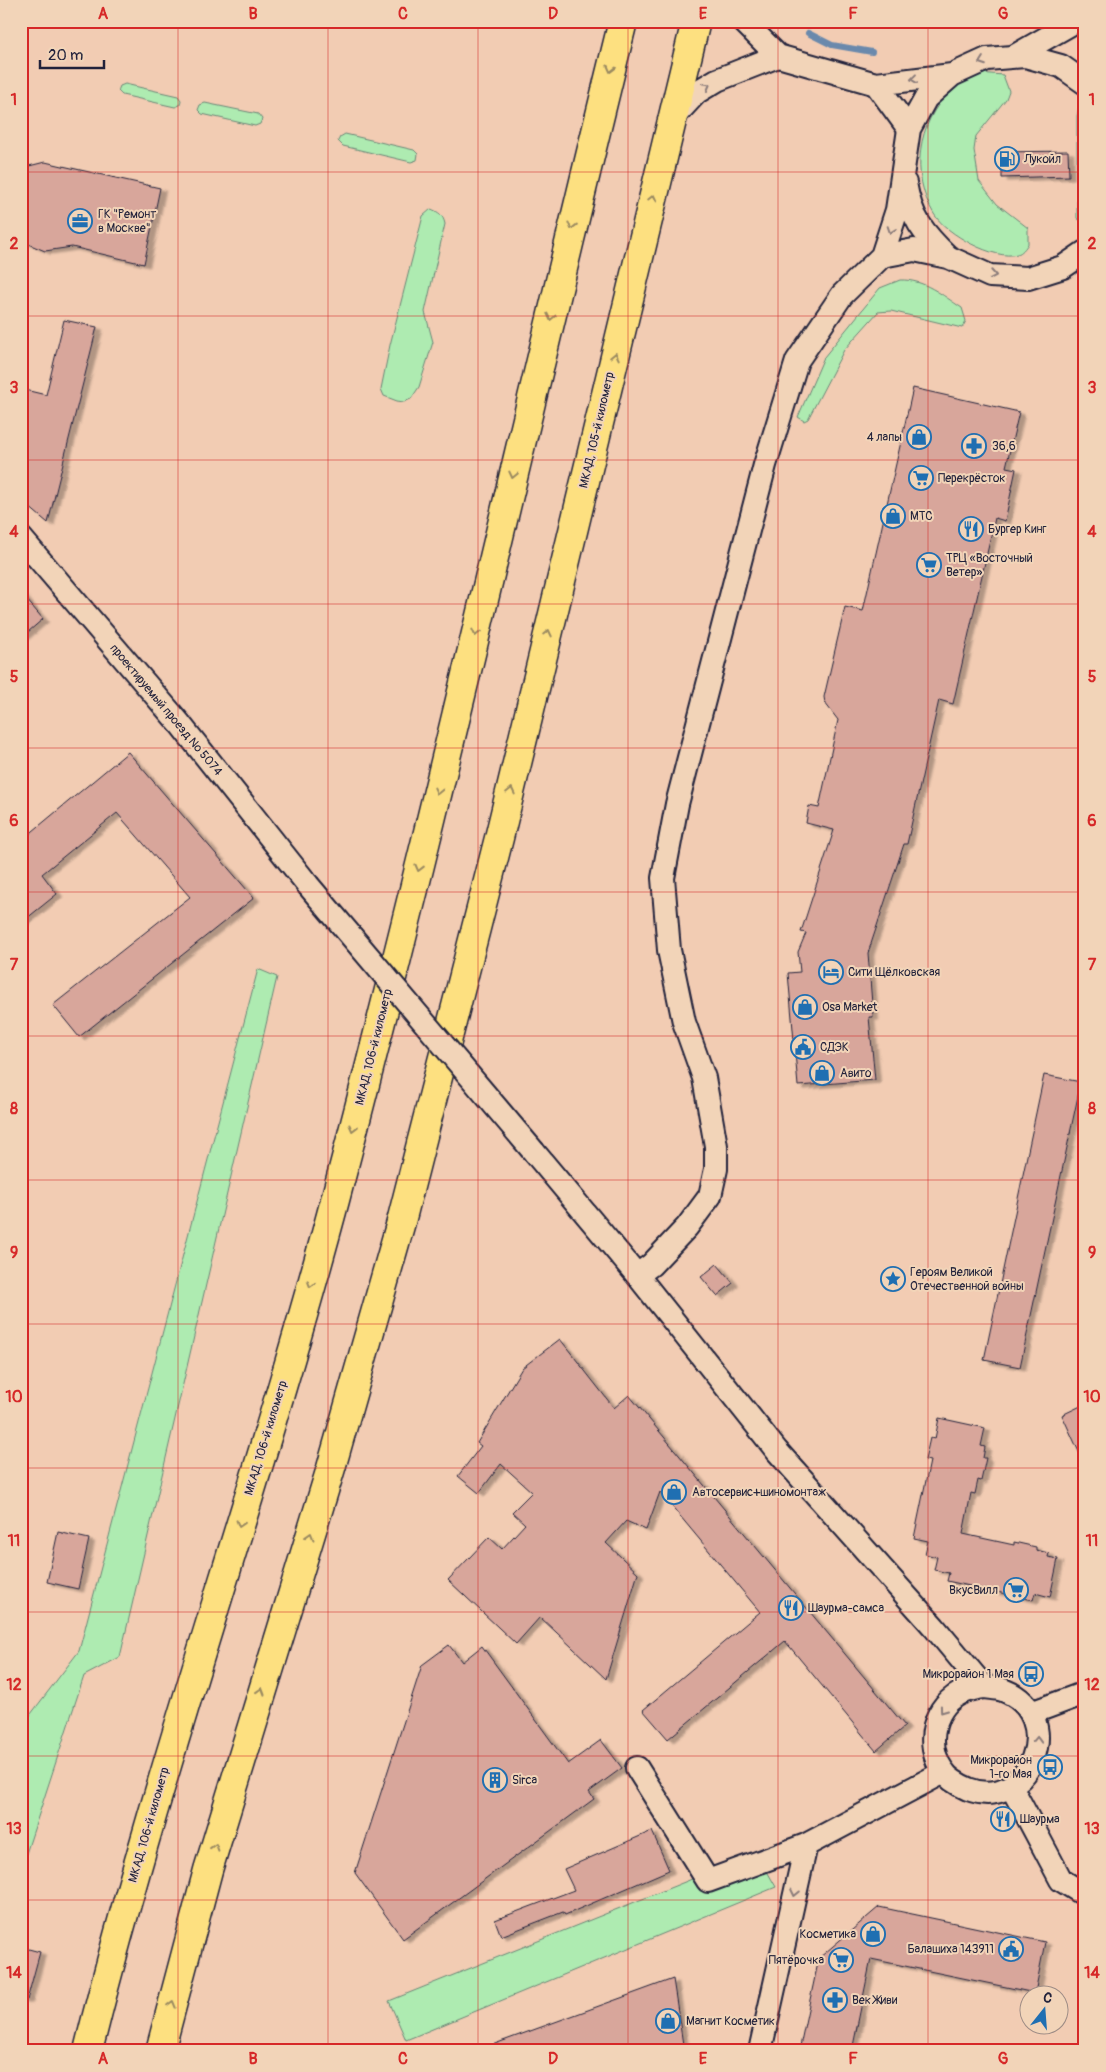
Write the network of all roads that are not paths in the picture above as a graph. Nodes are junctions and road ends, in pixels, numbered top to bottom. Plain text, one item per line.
1 (623, 21) edge
2 (696, 21) edge
3 (743, 21) edge
4 (1076, 21) edge
5 (778, 56) junction
6 (1013, 57) junction
7 (952, 75) junction
8 (1085, 82) edge
9 (876, 84) junction
10 (672, 119) junction
11 (909, 129) junction
12 (902, 170) junction
13 (1085, 252) edge
14 (882, 256) junction
15 (948, 258) junction
16 (21, 538) edge
17 (637, 1275) junction
18 (984, 1687) junction
19 (1085, 1693) edge
20 (1031, 1712) junction
21 (637, 1768) dead end
22 (944, 1772) junction
23 (1011, 1786) junction
24 (806, 1845) junction
25 (1085, 1895) edge
26 (88, 2051) edge
27 (160, 2051) edge
28 (760, 2051) edge

1 -> 26 highway, МКАД, 106-й километр
2 - 10 highway, МКАД, 105-й километр
3 - 5 street
4 - 6 street
5 - 9 street
10 -> 5 street
6 -> 7 street
6 - 8 street
7 -> 9 street
7 - 11 street
9 - 11 street
27 -> 10 highway, МКАД, 105-й километр
11 - 12 street
12 -> 14 street
12 - 15 street
15 -> 13 street
14 - 15 street
14 - 17 street
16 - 17 street, проектируемый проезд № 5074, bridge
17 - 18 street, проектируемый проезд № 5074
18 - 20 street
18 -> 22 street
19 - 20 street
23 -> 20 street
21 - 24 street
22 - 23 street
22 - 24 street
23 - 25 street
24 -> 28 street

